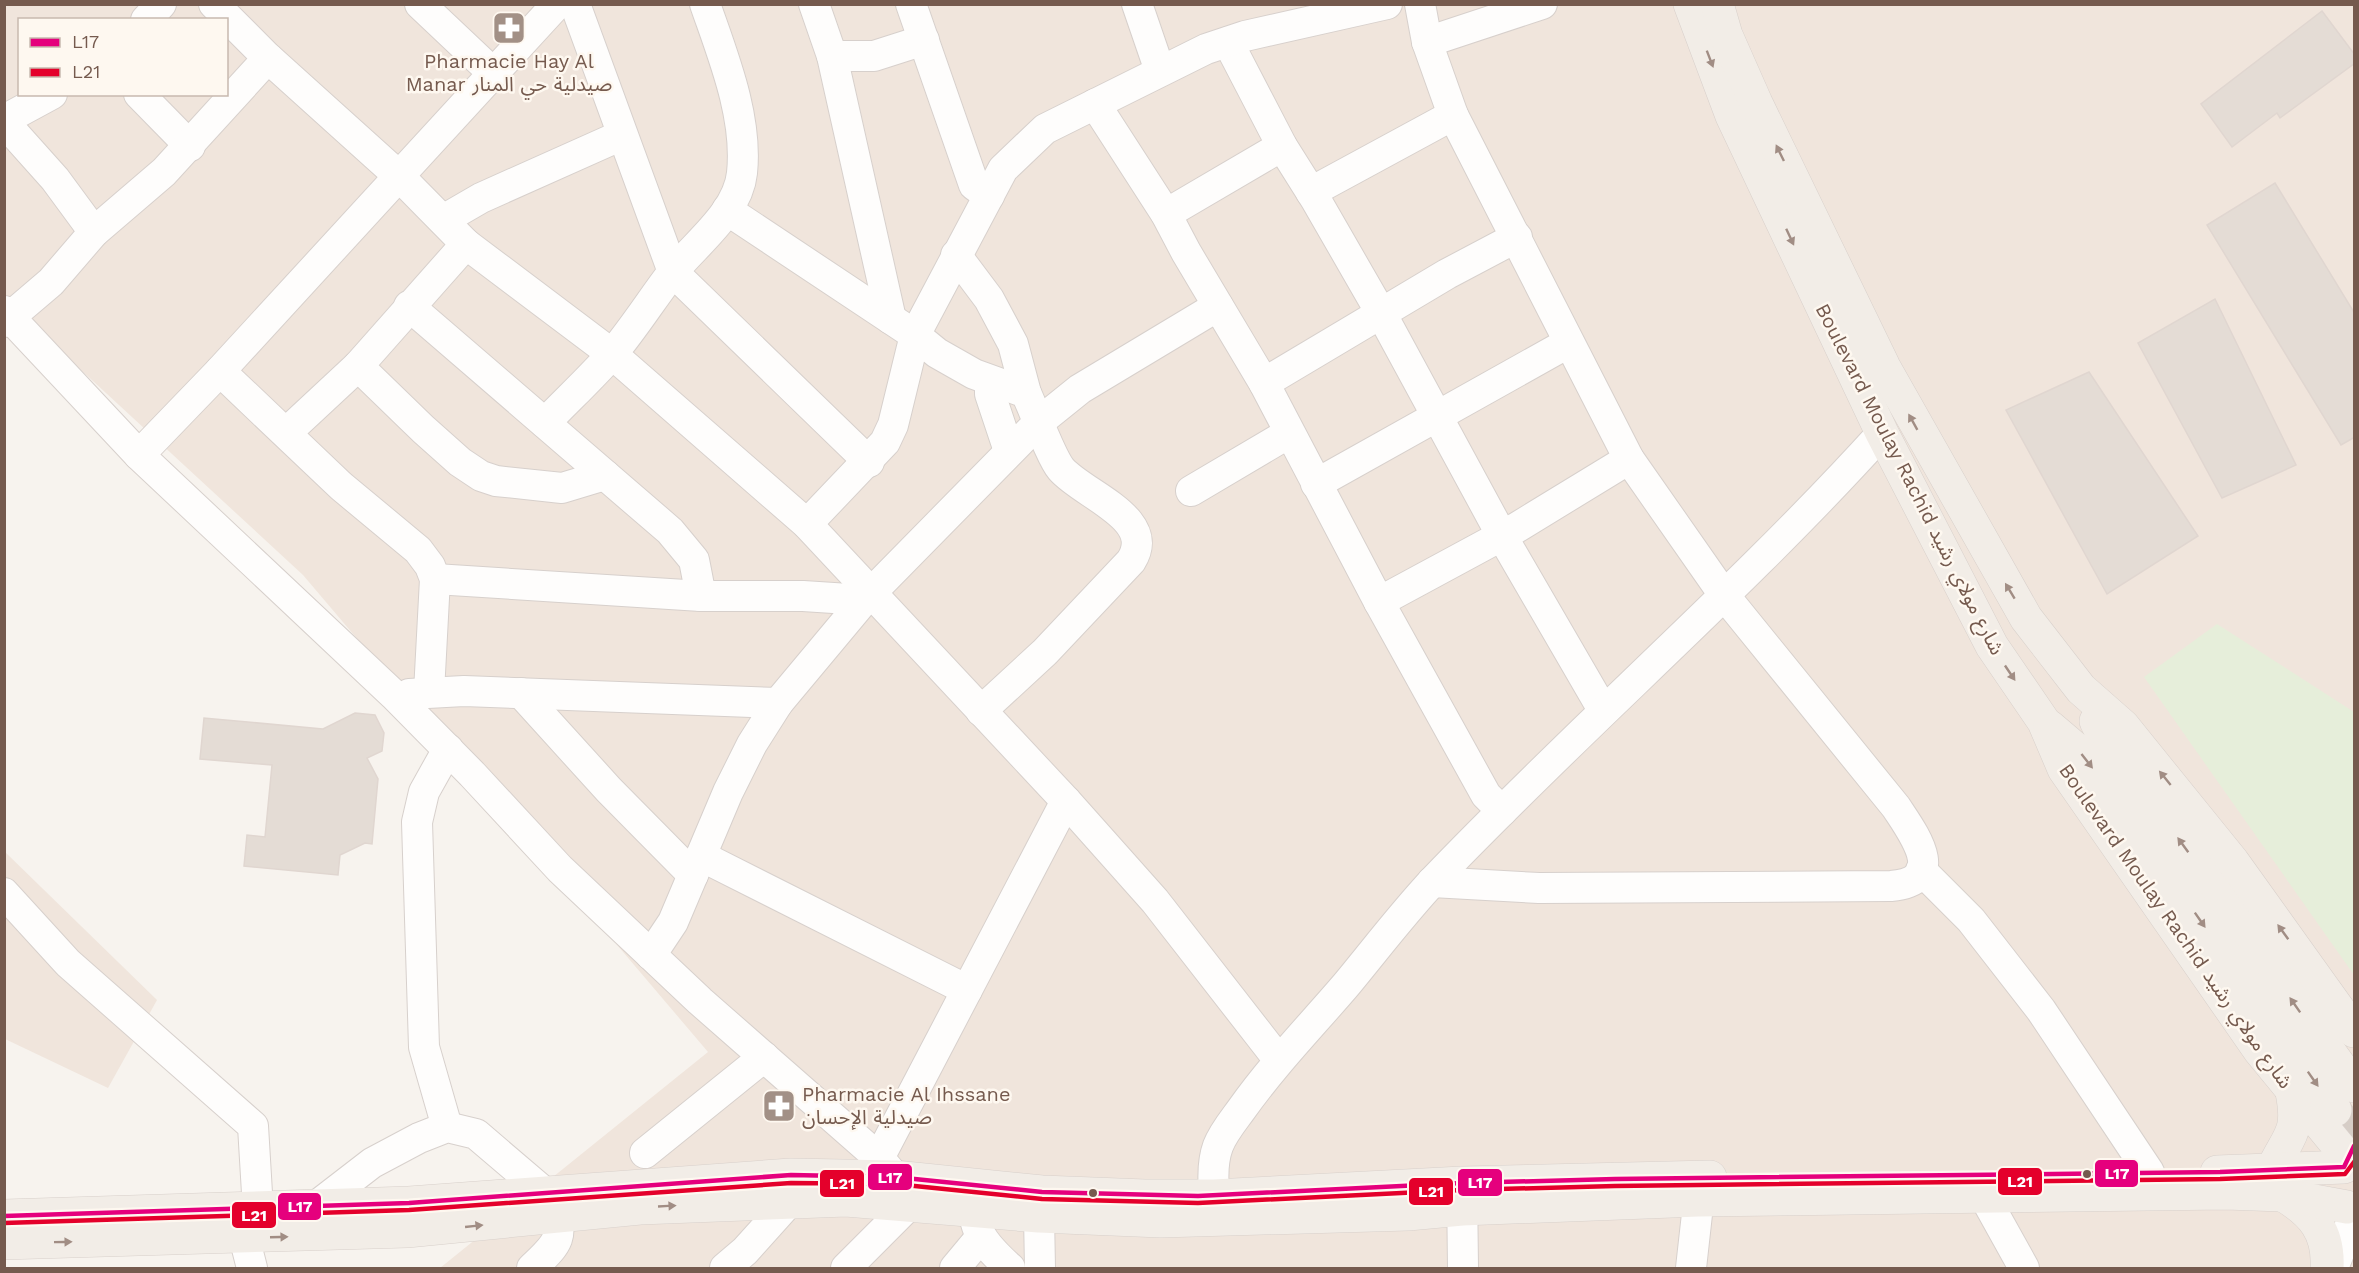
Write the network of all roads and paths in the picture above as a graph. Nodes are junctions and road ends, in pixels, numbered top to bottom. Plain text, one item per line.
1 (161, 4) edge
2 (214, 4) edge
3 (420, 4) edge
4 (557, 4) edge
5 (574, 4) edge
6 (705, 4) edge
7 (814, 4) edge
8 (911, 4) edge
9 (1137, 4) edge
10 (1387, 4) edge
11 (1420, 4) edge
12 (1542, 4) edge
13 (1690, 4) edge
14 (1717, 4) edge
15 (148, 18) edge
16 (924, 40) junction
17 (1228, 42) junction
18 (1427, 42) junction
19 (832, 56) junction
20 (268, 58) junction
21 (1160, 71) junction
22 (493, 73) junction
23 (48, 96) edge
24 (141, 96) edge
25 (1095, 104) junction
26 (1453, 115) junction
27 (4, 121) edge
28 (622, 135) junction
29 (190, 146) junction
30 (1282, 146) junction
31 (400, 177) junction
32 (1311, 192) junction
33 (989, 196) junction
34 (727, 210) junction
35 (1166, 214) junction
36 (443, 220) junction
37 (94, 232) junction
38 (1516, 237) junction
39 (466, 244) junction
40 (956, 255) junction
41 (673, 272) junction
42 (409, 306) junction
43 (1218, 306) junction
44 (1381, 313) junction
45 (6, 317) edge
46 (903, 327) junction
47 (1568, 343) junction
48 (612, 354) junction
49 (358, 366) junction
50 (220, 371) junction
51 (990, 382) junction
52 (1264, 383) junction
53 (1026, 393) junction
54 (1438, 416) junction
55 (1039, 422) junction
56 (545, 423) junction
57 (286, 433) junction
58 (1289, 433) junction
59 (1882, 433) junction
60 (1009, 451) junction
61 (139, 455) junction
62 (1629, 459) junction
63 (869, 462) junction
64 (604, 475) junction
65 (1316, 484) junction
66 (1191, 491) dead end
67 (807, 524) junction
68 (1502, 536) junction
69 (435, 579) junction
70 (1724, 595) junction
71 (701, 596) junction
72 (867, 597) junction
73 (1379, 602) junction
74 (2081, 689) junction
75 (429, 692) junction
76 (521, 693) junction
77 (393, 695) junction
78 (778, 703) junction
79 (1604, 710) junction
80 (981, 711) junction
81 (2044, 722) junction
82 (448, 749) junction
83 (1066, 801) junction
84 (1502, 811) junction
85 (697, 865) junction
86 (1921, 870) junction
87 (1432, 882) junction
88 (4, 892) edge
89 (651, 955) junction
90 (967, 990) junction
91 (2355, 1031) edge
92 (764, 1057) junction
93 (1278, 1059) junction
94 (2292, 1092) junction
95 (2345, 1098) edge
96 (447, 1127) junction
97 (645, 1153) dead end
98 (2349, 1157) edge
99 (2149, 1172) junction
100 (894, 1181) junction
101 (2277, 1182) junction
102 (1700, 1189) junction
103 (1462, 1196) junction
104 (1984, 1196) junction
105 (551, 1200) junction
106 (789, 1202) junction
107 (1040, 1204) junction
108 (315, 1207) junction
109 (1216, 1208) junction
110 (974, 1211) junction
111 (2352, 1215) edge
112 (4, 1216) edge
113 (248, 1232) edge
114 (4, 1243) edge
115 (744, 1263) edge
116 (532, 1269) edge
117 (846, 1269) edge
118 (955, 1269) edge
119 (1010, 1269) edge
120 (1040, 1269) edge
121 (1463, 1269) edge
122 (1691, 1269) edge
123 (2024, 1269) edge
124 (2327, 1269) edge
125 (2333, 1269) edge

1 - 15 street
2 - 20 street
3 - 22 street
4 - 22 street
5 - 28 street
6 - 34 street
7 - 19 street
8 - 16 street
9 - 21 street
10 - 17 street
11 - 18 street
12 - 18 street
13 -> 59 main road, Boulevard Moulay Rachid شارع مولاي رشيد
74 -> 14 main road, Boulevard Moulay Rachid شارع مولاي رشيد
16 - 19 street
16 - 33 street
17 - 21 street
17 - 30 street
18 - 26 street
19 - 46 street
20 - 29 street
20 - 31 street
21 - 25 street
22 - 31 street
23 - 27 street
24 - 29 street
25 - 33 street
25 - 35 street
26 - 32 street
26 - 38 street
27 - 37 street
28 - 36 street
28 - 41 street
29 - 37 street
30 - 32 street
30 - 35 street
31 - 36 street
31 - 50 street
32 - 44 street
33 - 40 street
34 - 41 street
34 - 46 street
35 - 43 street
36 - 39 street
37 - 45 street
38 - 44 street
38 - 47 street
39 - 42 street
39 - 48 street
40 - 46 street
40 - 53 street
41 - 48 street
41 - 63 street
42 - 49 street
42 - 56 street
43 - 52 street
43 - 55 street
44 - 52 street
44 - 54 street
45 - 61 street
46 - 51 street
46 - 63 street
47 - 54 street
47 - 62 street
48 - 56 street
48 - 67 street
49 - 57 street
49 - 64 street
50 - 57 street
50 - 61 street
51 - 53 street
51 - 60 street
52 - 58 street
53 - 55 street
54 - 65 street
54 - 68 street
55 - 60 street
55 - 80 street
56 - 64 street
57 - 69 street
58 - 65 street
58 - 66 street
59 - 70 street
59 -> 81 main road, Boulevard Moulay Rachid شارع مولاي رشيد
60 - 72 street
61 - 77 street
62 - 68 street
62 - 70 street
63 - 67 street
64 - 71 street
65 - 73 street
67 - 72 street
68 - 73 street
68 - 79 street
69 - 71 street
69 - 75 street
70 - 79 street
70 - 86 street
71 - 72 street
72 - 78 street
72 - 80 street
73 - 84 street
91 -> 74 main road, Boulevard Moulay Rachid شارع مولاي رشيد
95 -> 74 main road
75 - 76 street
75 - 77 street
76 - 78 street
76 - 85 street
77 - 82 street
78 - 85 street
79 - 84 street
80 - 83 street
81 - 94 main road, Boulevard Moulay Rachid شارع مولاي رشيد
81 -> 95 main road
82 - 89 street
82 - 96 street
83 - 90 street
83 - 93 street
84 - 87 street
85 - 89 street
85 - 90 street
86 - 87 street
86 - 99 street
87 - 93 street
88 - 113 street
89 - 92 street
90 - 100 street
92 - 97 street
92 - 100 street
93 - 109 street
94 - 98 main road, Boulevard Moulay Rachid شارع مولاي رشيد
94 - 101 main road
96 - 105 street
96 - 108 street
98 - 101 main road
98 - 111 main road
99 - 101 main road
99 - 102 main road
100 - 105 main road
100 - 106 main road
100 - 110 main road
100 - 117 street
101 - 104 main road
101 - 111 main road
101 - 124 main road
102 - 103 main road
102 - 104 main road
102 - 122 street
103 - 109 main road
103 - 121 street
104 - 123 street
105 -> 106 main road
105 - 108 main road
113 -> 105 main road
105 - 116 street
106 - 115 street
107 - 109 main road
107 - 110 main road
107 - 120 street
108 - 113 main road
110 - 118 street
110 - 119 street
111 - 125 street
112 - 113 main road
114 -> 113 main road

